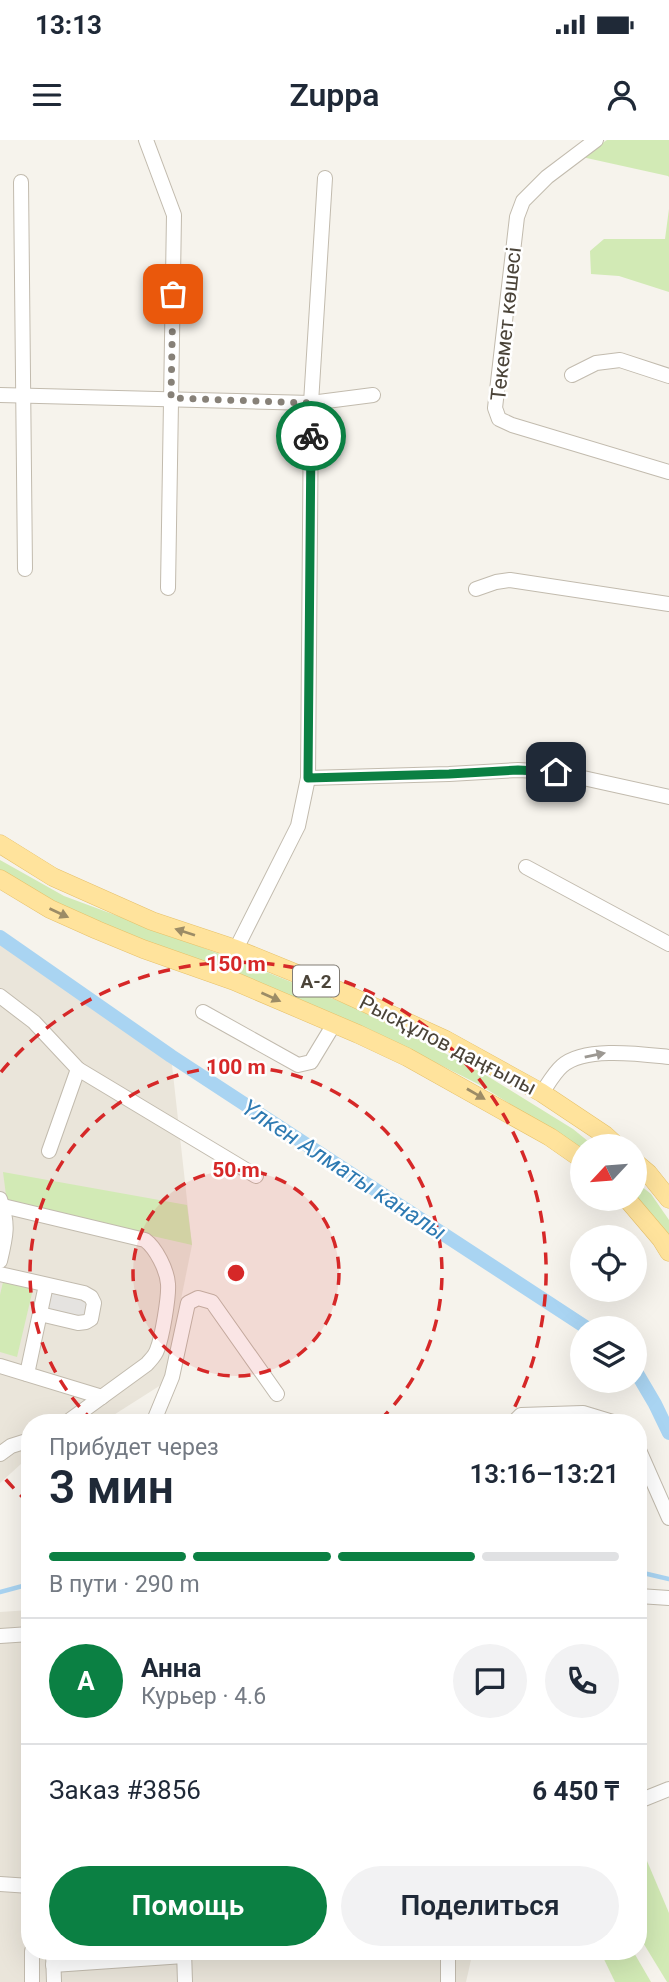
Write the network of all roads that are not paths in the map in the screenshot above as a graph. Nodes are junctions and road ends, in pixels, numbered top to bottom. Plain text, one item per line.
1 (146, 140) edge
2 (596, 140) edge
3 (325, 178) dead end
4 (21, 182) dead end
5 (572, 375) dead end
6 (669, 376) edge
7 (0, 395) edge
8 (24, 395) junction
9 (373, 395) dead end
10 (171, 398) junction
11 (311, 403) junction
12 (669, 472) edge
13 (25, 569) dead end
14 (167, 588) dead end
15 (476, 589) dead end
16 (669, 604) edge
17 (308, 778) junction
18 (669, 797) edge
19 (0, 844) edge
20 (526, 867) dead end
21 (0, 879) edge
22 (669, 944) edge
23 (236, 949) junction
24 (0, 996) edge
25 (203, 1012) dead end
26 (334, 1024) junction
27 (669, 1057) edge
28 (78, 1069) junction
29 (542, 1093) junction
30 (604, 1134) edge
31 (48, 1151) dead end
32 (570, 1151) edge
33 (648, 1173) edge
34 (256, 1176) dead end
35 (669, 1199) edge
36 (1, 1202) edge
37 (637, 1211) edge
38 (669, 1252) edge
39 (0, 1261) edge
40 (0, 1274) edge
41 (46, 1285) junction
42 (40, 1314) junction
43 (0, 1366) edge
44 (27, 1374) junction
45 (276, 1394) dead end
46 (102, 1397) junction
47 (78, 1414) edge
48 (157, 1414) edge
49 (552, 1414) edge
50 (586, 1414) edge
51 (21, 1443) edge
52 (0, 1454) edge
53 (647, 1468) edge
54 (669, 1518) edge
55 (647, 1597) edge
56 (669, 1598) edge
57 (21, 1635) edge
58 (0, 1636) edge
59 (669, 1789) edge
60 (647, 1798) edge
61 (0, 1884) edge
62 (21, 1885) edge
63 (32, 1960) edge
64 (53, 1960) edge
65 (184, 1960) edge
66 (448, 1960) edge
67 (32, 1982) edge
68 (54, 1982) edge
69 (185, 1982) edge
70 (449, 1982) edge

1 - 10 street
2 - 12 street, Текемет көшесі
3 - 11 street
4 - 8 street
5 - 6 street
7 - 8 street
8 - 10 street
8 - 13 street
9 - 11 street
10 - 11 street
10 - 14 street
11 - 17 street
15 - 16 street
17 - 18 street
17 - 23 street
23 -> 19 main road, Рысқұлов даңғылы / A-2
20 - 22 street
21 -> 26 main road, Рысқұлов даңғылы / A-2
23 - 29 main road, Рысқұлов даңғылы / A-2
24 - 28 street
25 - 26 street
26 -> 32 main road, Рысқұлов даңғылы / A-2
29 -> 27 street
28 - 31 street
28 - 34 street
29 - 30 main road, Рысқұлов даңғылы / A-2
33 - 35 main road
36 - 39 street
36 - 46 street
37 - 38 main road
40 - 41 street
41 - 42 street
41 - 42 street
42 - 44 street
43 - 44 street
44 - 46 street
45 - 48 street
46 - 47 street
49 - 50 street
51 - 52 street
53 - 54 street
55 - 56 street
57 - 58 street
59 - 60 street
61 - 62 street
63 - 67 street
64 - 68 street
65 - 69 street
66 - 70 street

